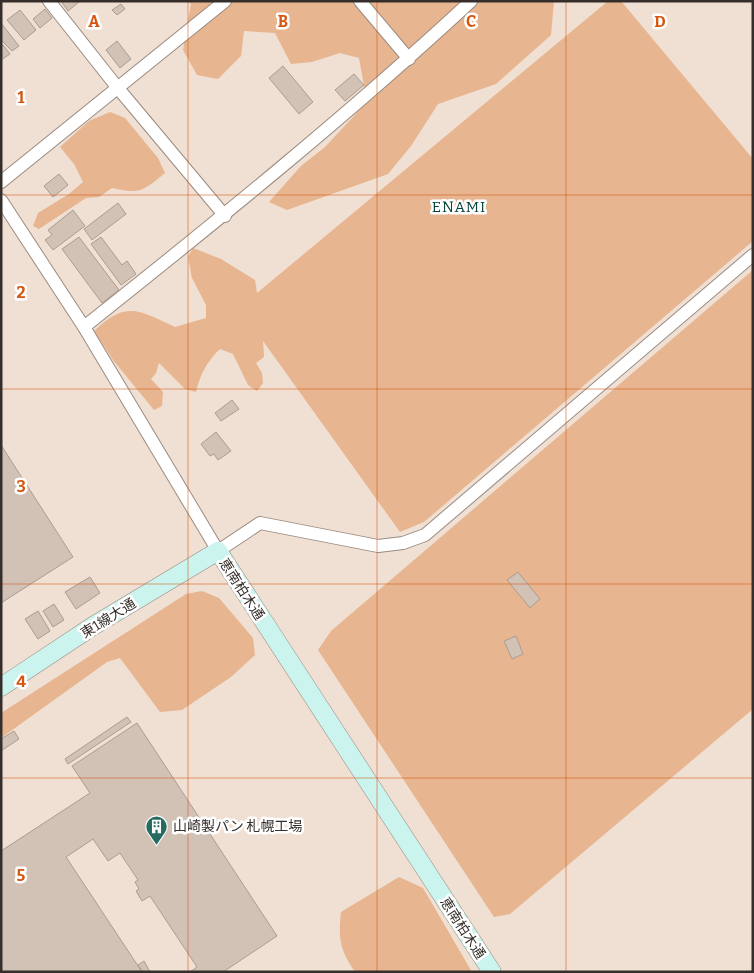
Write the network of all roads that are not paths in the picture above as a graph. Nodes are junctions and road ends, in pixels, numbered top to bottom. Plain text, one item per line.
1 (49, 1) edge
2 (224, 1) edge
3 (360, 1) edge
4 (471, 1) edge
5 (408, 60) junction
6 (117, 87) junction
7 (1, 182) edge
8 (1, 200) edge
9 (225, 216) junction
10 (753, 255) edge
11 (84, 327) junction
12 (218, 551) junction
13 (1, 687) edge
14 (492, 972) edge

1 - 6 street
2 - 6 street
3 - 5 street
4 - 5 street
5 - 9 street
6 - 7 street
6 - 9 street
8 - 11 street, 恵南柏木通
9 - 11 street
10 - 12 street
11 - 12 street, 恵南柏木通
12 - 13 street, 東1線大通
12 - 14 street, 恵南柏木通

